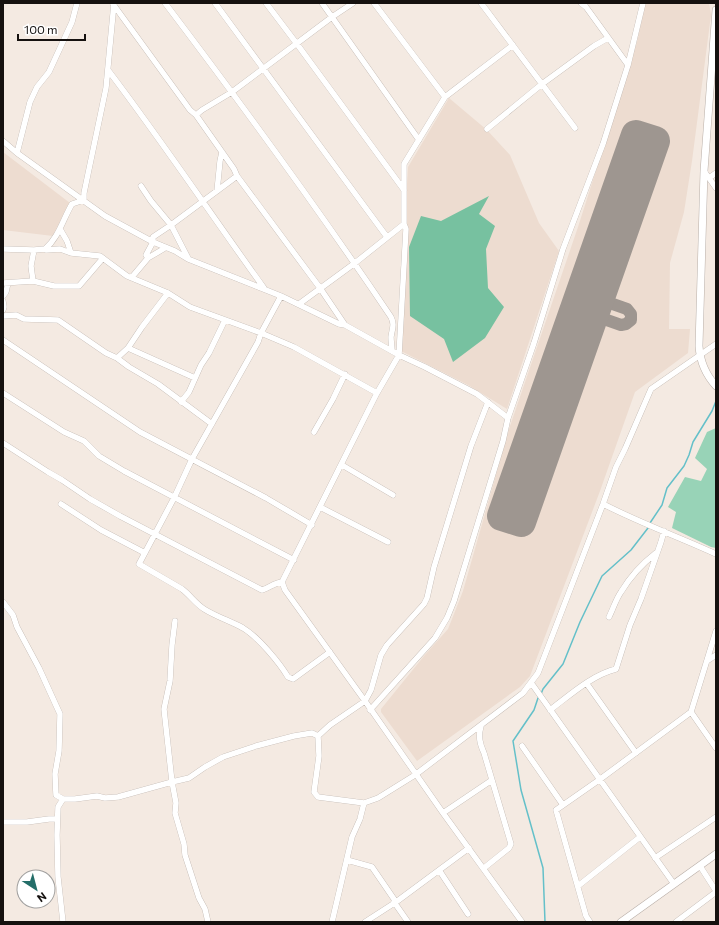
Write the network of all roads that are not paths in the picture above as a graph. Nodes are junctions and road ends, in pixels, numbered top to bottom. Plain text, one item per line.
1 (77, 3) edge
2 (165, 3) edge
3 (215, 3) edge
4 (266, 3) edge
5 (322, 3) edge
6 (353, 3) edge
7 (374, 3) edge
8 (481, 3) edge
9 (581, 3) edge
10 (643, 3) edge
11 (114, 4) edge
12 (716, 10) edge
13 (332, 17) junction
14 (608, 38) junction
15 (297, 44) junction
16 (513, 44) junction
17 (628, 65) junction
18 (264, 68) junction
19 (108, 70) junction
20 (542, 84) junction
21 (232, 92) junction
22 (444, 97) junction
23 (196, 115) junction
24 (575, 128) dead end
25 (487, 129) dead end
26 (418, 140) junction
27 (3, 141) edge
28 (222, 152) junction
29 (17, 153) junction
30 (704, 170) junction
31 (716, 173) edge
32 (236, 176) junction
33 (709, 178) junction
34 (141, 186) dead end
35 (716, 188) edge
36 (404, 190) junction
37 (217, 191) junction
38 (84, 200) junction
39 (202, 202) junction
40 (404, 224) junction
41 (171, 225) junction
42 (60, 229) junction
43 (387, 237) junction
44 (153, 242) junction
45 (165, 248) junction
46 (3, 249) edge
47 (45, 249) junction
48 (34, 250) junction
49 (71, 254) junction
50 (103, 258) junction
51 (148, 258) junction
52 (188, 259) junction
53 (355, 263) junction
54 (132, 277) junction
55 (34, 281) junction
56 (6, 283) edge
57 (320, 288) junction
58 (264, 289) junction
59 (168, 293) junction
60 (3, 296) edge
61 (281, 296) junction
62 (3, 301) edge
63 (298, 304) junction
64 (3, 310) edge
65 (3, 316) edge
66 (225, 320) junction
67 (345, 325) junction
68 (261, 332) junction
69 (3, 340) edge
70 (716, 344) edge
71 (128, 348) junction
72 (392, 351) junction
73 (398, 355) junction
74 (700, 356) junction
75 (117, 358) junction
76 (345, 374) junction
77 (195, 378) junction
78 (716, 386) edge
79 (3, 393) edge
80 (377, 393) junction
81 (181, 402) junction
82 (488, 402) junction
83 (508, 418) junction
84 (212, 424) junction
85 (314, 432) dead end
86 (3, 443) edge
87 (192, 459) junction
88 (342, 465) junction
89 (393, 495) dead end
90 (174, 498) junction
91 (61, 504) dead end
92 (603, 504) junction
93 (320, 508) junction
94 (312, 525) junction
95 (664, 531) junction
96 (154, 534) junction
97 (388, 542) dead end
98 (145, 553) junction
99 (656, 553) junction
100 (716, 554) edge
101 (294, 560) junction
102 (282, 582) junction
103 (3, 602) edge
104 (609, 617) dead end
105 (175, 621) dead end
106 (716, 630) edge
107 (330, 652) junction
108 (716, 655) edge
109 (708, 661) junction
110 (532, 684) junction
111 (587, 684) junction
112 (365, 701) junction
113 (370, 710) junction
114 (550, 710) junction
115 (691, 712) junction
116 (481, 726) junction
117 (318, 736) junction
118 (522, 746) dead end
119 (716, 748) edge
120 (636, 753) junction
121 (415, 774) junction
122 (492, 780) junction
123 (600, 780) junction
124 (172, 782) junction
125 (63, 799) junction
126 (364, 803) junction
127 (563, 805) junction
128 (443, 813) junction
129 (716, 817) edge
130 (57, 820) junction
131 (3, 822) edge
132 (640, 837) junction
133 (469, 848) junction
134 (716, 854) edge
135 (655, 858) junction
136 (347, 860) junction
137 (700, 866) junction
138 (484, 868) junction
139 (439, 870) junction
140 (674, 884) junction
141 (578, 886) junction
142 (716, 892) edge
143 (395, 902) junction
144 (468, 914) dead end
145 (63, 922) edge
146 (208, 922) edge
147 (332, 922) edge
148 (365, 922) edge
149 (408, 922) edge
150 (522, 922) edge
151 (590, 922) edge
152 (621, 922) edge
153 (676, 922) edge

1 - 29 street
2 - 21 street
3 - 18 street
4 - 15 street
5 - 13 street
6 - 13 street
7 - 22 street
8 - 16 street
9 - 14 street
10 - 17 street
11 - 19 street
11 - 23 street
12 - 30 street
13 - 15 street
13 - 26 street
14 - 17 street
14 - 20 street
15 - 18 street
15 - 36 street
16 - 20 street
16 - 22 street
17 - 83 street
18 - 21 street
18 - 43 street
19 - 38 street
19 - 39 street
20 - 24 street
20 - 25 street
21 - 23 street
21 - 53 street
22 - 26 street
23 - 28 street
26 - 36 street
27 - 29 street
28 - 32 street
28 - 37 street
29 - 38 street
30 - 33 street
30 - 74 street
31 - 33 street
32 - 37 street
32 - 57 street
33 - 35 street
34 - 41 street
36 - 40 street
37 - 39 street
38 - 42 street
38 - 44 street
39 - 41 street
39 - 58 street
40 - 43 street
40 - 73 street
41 - 44 street
41 - 52 street
42 - 47 street
42 - 49 street
43 - 53 street
44 - 45 street
44 - 51 street
45 - 51 street
45 - 52 street
46 - 48 street
47 - 48 street
47 - 49 street
48 - 55 street
49 - 50 street
50 - 54 street
50 - 55 street
51 - 54 street
52 - 58 street
53 - 57 street
53 - 72 street
54 - 59 street
55 - 56 street
56 - 60 street
57 - 63 street
57 - 67 street
58 - 61 street
59 - 66 street
59 - 71 street
61 - 63 street
61 - 68 street
62 - 64 street
63 - 67 street
65 - 75 street
66 - 68 street
66 - 77 street
67 - 72 street
68 - 76 street
68 - 84 street
69 - 87 street
70 - 74 street
71 - 75 street
71 - 77 street
72 - 73 street
73 - 80 street
73 - 82 street
74 - 78 street
74 - 92 street
75 - 81 street
76 - 80 street
76 - 85 street
77 - 81 street
79 - 90 street
80 - 88 street
81 - 84 street
82 - 83 street
82 - 112 street
83 - 113 street
84 - 87 street
86 - 96 street
87 - 90 street
87 - 94 street
88 - 89 street
88 - 93 street
90 - 96 street
90 - 101 street
91 - 98 street
92 - 95 street
92 - 110 street
93 - 94 street
93 - 97 street
94 - 101 street
95 - 99 street
95 - 100 street
96 - 98 street
96 - 102 street
98 - 107 street
99 - 104 street
99 - 111 street
101 - 102 street
102 - 107 street
103 - 125 street
105 - 124 street
106 - 109 street
107 - 112 street
108 - 109 street
109 - 115 street
110 - 114 street
110 - 116 street
111 - 114 street
111 - 120 street
112 - 113 street
112 - 117 street
113 - 121 street
114 - 123 street
115 - 119 street
115 - 120 street
116 - 121 street
116 - 122 street
117 - 124 street
117 - 126 street
118 - 127 street
120 - 123 street
121 - 126 street
121 - 128 street
122 - 128 street
122 - 138 street
123 - 127 street
123 - 132 street
124 - 125 street
124 - 146 street
125 - 130 street
126 - 136 street
127 - 141 street
128 - 133 street
129 - 135 street
130 - 131 street
130 - 145 street
132 - 135 street
132 - 141 street
133 - 138 street
133 - 139 street
134 - 137 street
135 - 140 street
136 - 143 street
136 - 147 street
137 - 140 street
137 - 142 street
138 - 150 street
139 - 143 street
139 - 144 street
140 - 152 street
141 - 151 street
142 - 153 street
143 - 148 street
143 - 149 street

